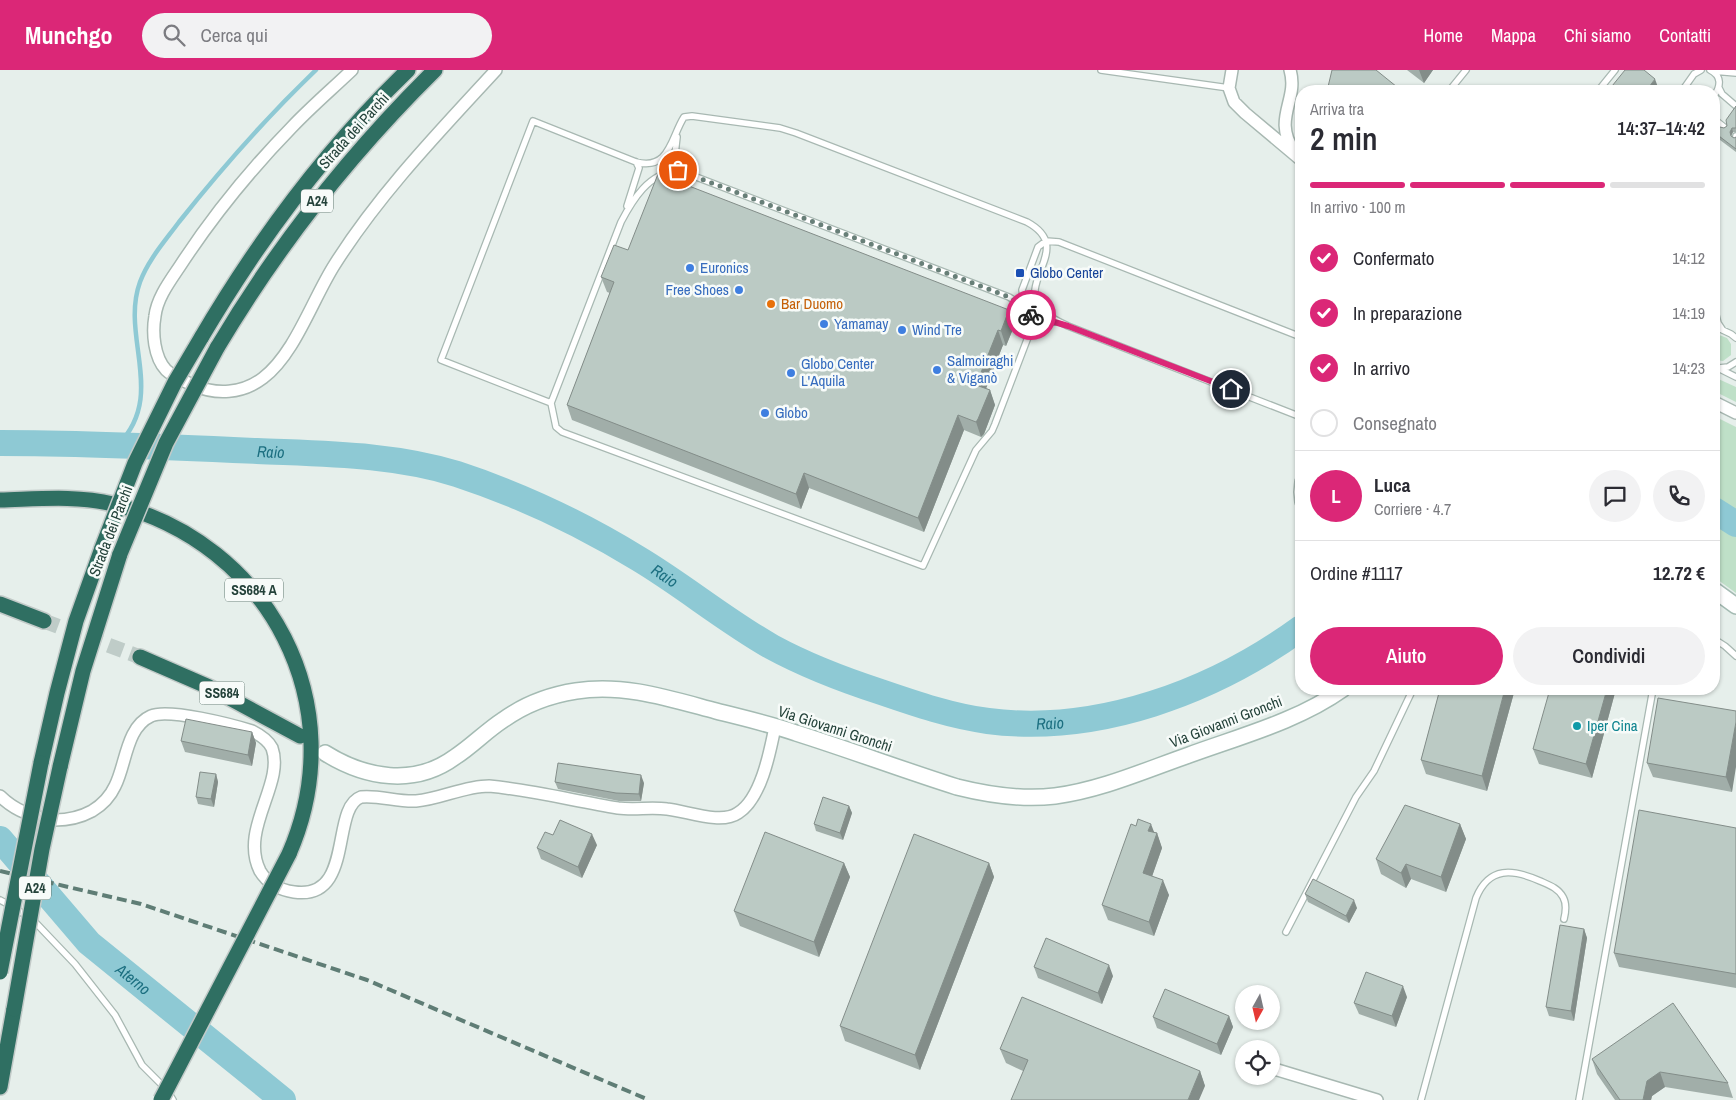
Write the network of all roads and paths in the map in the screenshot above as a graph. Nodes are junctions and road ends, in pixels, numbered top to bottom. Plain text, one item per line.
1 (352, 70) edge
2 (408, 70) edge
3 (435, 70) edge
4 (496, 70) edge
5 (1101, 70) edge
6 (1232, 70) edge
7 (1290, 70) edge
8 (1466, 70) edge
9 (1615, 70) edge
10 (1701, 70) edge
11 (1710, 70) edge
12 (1735, 73) edge
13 (1454, 85) edge
14 (1603, 85) edge
15 (1686, 85) edge
16 (1719, 85) edge
17 (1720, 86) edge
18 (1229, 88) junction
19 (1720, 89) edge
20 (1736, 106) edge
21 (1720, 124) edge
22 (1724, 127) edge
23 (678, 130) junction
24 (1295, 152) edge
25 (1295, 155) edge
26 (636, 162) junction
27 (681, 172) junction
28 (621, 222) junction
29 (1041, 232) junction
30 (1046, 242) junction
31 (1059, 242) junction
32 (1027, 310) junction
33 (1041, 319) junction
34 (1720, 325) edge
35 (1068, 326) junction
36 (1720, 328) edge
37 (1724, 330) junction
38 (1295, 335) edge
39 (1736, 338) edge
40 (1736, 362) edge
41 (1720, 368) edge
42 (1720, 370) edge
43 (1736, 377) edge
44 (551, 403) junction
45 (1720, 405) edge
46 (1736, 413) edge
47 (1295, 415) edge
48 (0, 500) edge
49 (1720, 594) edge
50 (0, 604) edge
51 (1736, 606) edge
52 (44, 621) tunnel mouth
53 (1720, 643) edge
54 (1736, 656) edge
55 (140, 657) tunnel mouth
56 (1333, 695) edge
57 (1410, 695) edge
58 (1652, 695) edge
59 (776, 727) junction
60 (300, 736) dead end
61 (325, 753) dead end
62 (0, 796) edge
63 (0, 900) edge
64 (1564, 919) dead end
65 (1286, 932) dead end
66 (0, 972) edge
67 (1280, 1071) edge
68 (0, 1086) edge
69 (161, 1100) edge
70 (173, 1100) edge
71 (1377, 1100) edge
72 (1421, 1100) edge
73 (1579, 1100) edge

1 - 4 street
2 - 66 highway, Strada dei Parchi / A24, bridge
3 - 68 highway, Strada dei Parchi / A24, bridge
5 - 18 lane
6 - 18 street
7 - 24 street
8 - 13 lane
9 - 14 lane
10 - 15 lane
11 - 12 lane
11 - 16 lane
12 - 17 lane
18 - 25 street
19 - 20 lane
21 - 22 lane
23 - 26 lane
23 - 27 lane
23 - 29 lane
26 - 28 lane
26 - 44 lane
27 - 28 lane
27 - 32 lane
28 - 44 lane
29 - 30 lane
29 - 31 lane
30 - 31 lane
30 - 32 lane
30 - 35 lane
31 - 38 lane
32 - 33 lane
33 - 35 lane
33 - 44 lane
34 - 37 lane
35 - 47 lane
36 - 37 lane
37 - 39 lane
40 - 41 lane
42 - 43 lane
45 - 46 street
48 - 69 highway, SS684 A, bridge
49 - 51 main road
50 - 52 highway
53 - 54 lane
55 - 60 highway, SS684
56 - 59 main road, Via Giovanni Gronchi
57 - 65 lane
58 - 73 lane
59 - 61 main road, Via Giovanni Gronchi
59 - 62 street
63 - 70 lane
64 - 72 lane
67 - 71 street

